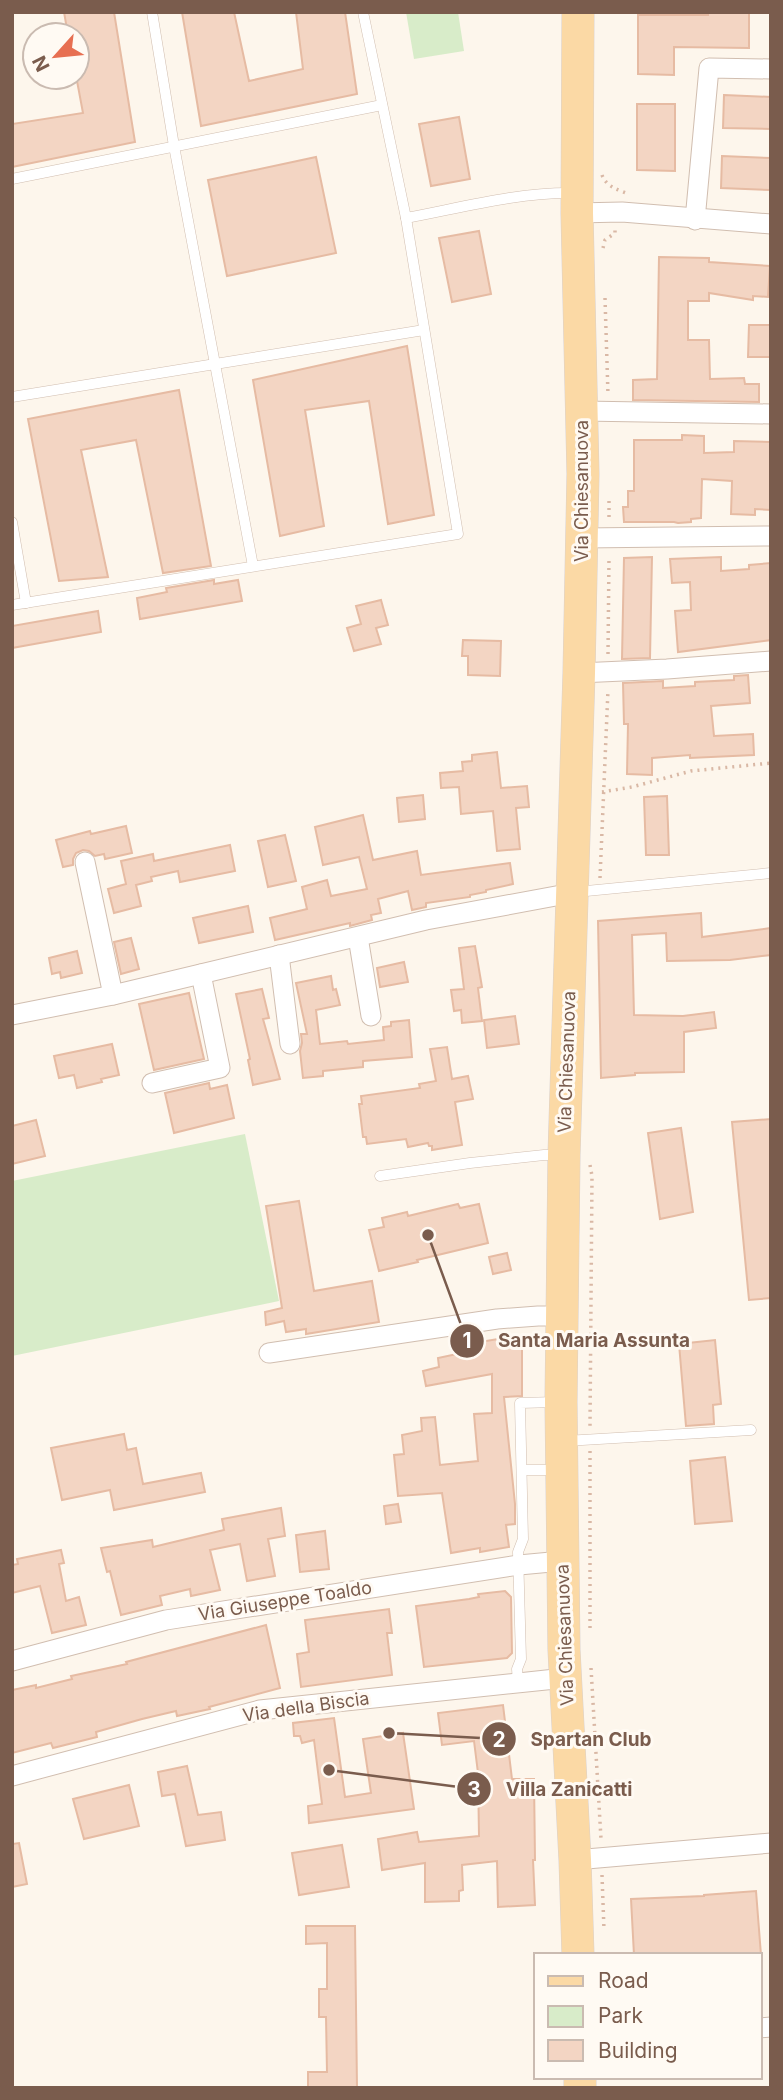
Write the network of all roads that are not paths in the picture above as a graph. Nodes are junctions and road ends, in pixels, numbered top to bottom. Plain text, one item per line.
1 (152, 12) edge
2 (363, 12) edge
3 (578, 12) edge
4 (771, 69) edge
5 (382, 105) junction
6 (174, 146) junction
7 (12, 179) edge
8 (577, 203) junction
9 (406, 218) junction
10 (695, 220) junction
11 (771, 225) edge
12 (424, 330) junction
13 (215, 364) junction
14 (12, 397) edge
15 (595, 405) junction
16 (771, 414) edge
17 (12, 522) edge
18 (771, 536) edge
19 (596, 545) junction
20 (253, 566) junction
21 (26, 603) junction
22 (12, 605) edge
23 (771, 661) edge
24 (579, 673) junction
25 (85, 862) dead end
26 (771, 873) edge
27 (586, 886) junction
28 (358, 936) junction
29 (279, 956) junction
30 (201, 974) junction
31 (113, 995) junction
32 (12, 1015) edge
33 (371, 1016) dead end
34 (290, 1044) dead end
35 (152, 1083) dead end
36 (576, 1156) junction
37 (380, 1176) dead end
38 (563, 1316) junction
39 (270, 1353) dead end
40 (576, 1405) junction
41 (751, 1430) dead end
42 (571, 1459) junction
43 (522, 1470) junction
44 (562, 1561) junction
45 (519, 1565) junction
46 (12, 1661) edge
47 (578, 1670) junction
48 (518, 1683) junction
49 (12, 1776) edge
50 (771, 1843) edge
51 (575, 1860) junction
52 (591, 1948) edge

1 - 6 lane
2 - 5 lane
3 - 8 main road, Via Chiesanuova
4 - 10 street
5 - 6 lane
5 - 9 lane
6 - 7 lane
6 - 13 lane
8 - 9 lane
8 - 10 street
8 - 15 main road, Via Chiesanuova
9 - 12 lane
10 - 11 street
12 - 13 lane
12 - 20 lane
13 - 14 lane
13 - 20 lane
15 - 16 street
15 - 19 main road, Via Chiesanuova
17 - 21 lane
18 - 19 street
19 - 24 main road, Via Chiesanuova
20 - 21 lane
21 - 22 lane
23 - 24 street
24 - 27 main road, Via Chiesanuova
25 - 31 street
26 - 27 lane
27 - 28 street
27 - 36 main road, Via Chiesanuova
28 - 29 street
28 - 33 street
29 - 30 street
29 - 34 street
30 - 31 street
30 - 35 street
31 - 32 street
36 - 37 lane
36 - 38 main road, Via Chiesanuova
38 - 39 street
38 - 40 main road, Via Chiesanuova
40 - 42 main road, Via Chiesanuova
40 - 43 lane
41 - 42 lane
42 - 43 lane
42 - 44 main road, Via Chiesanuova
43 - 45 lane
44 - 45 street, Via Giuseppe Toaldo
44 - 47 main road, Via Chiesanuova
45 - 46 street, Via Giuseppe Toaldo
45 - 48 lane
47 - 48 street, Via della Biscia
47 - 51 main road, Via Chiesanuova
48 - 49 street, Via della Biscia
50 - 51 street
51 - 52 main road, Via Chiesanuova

